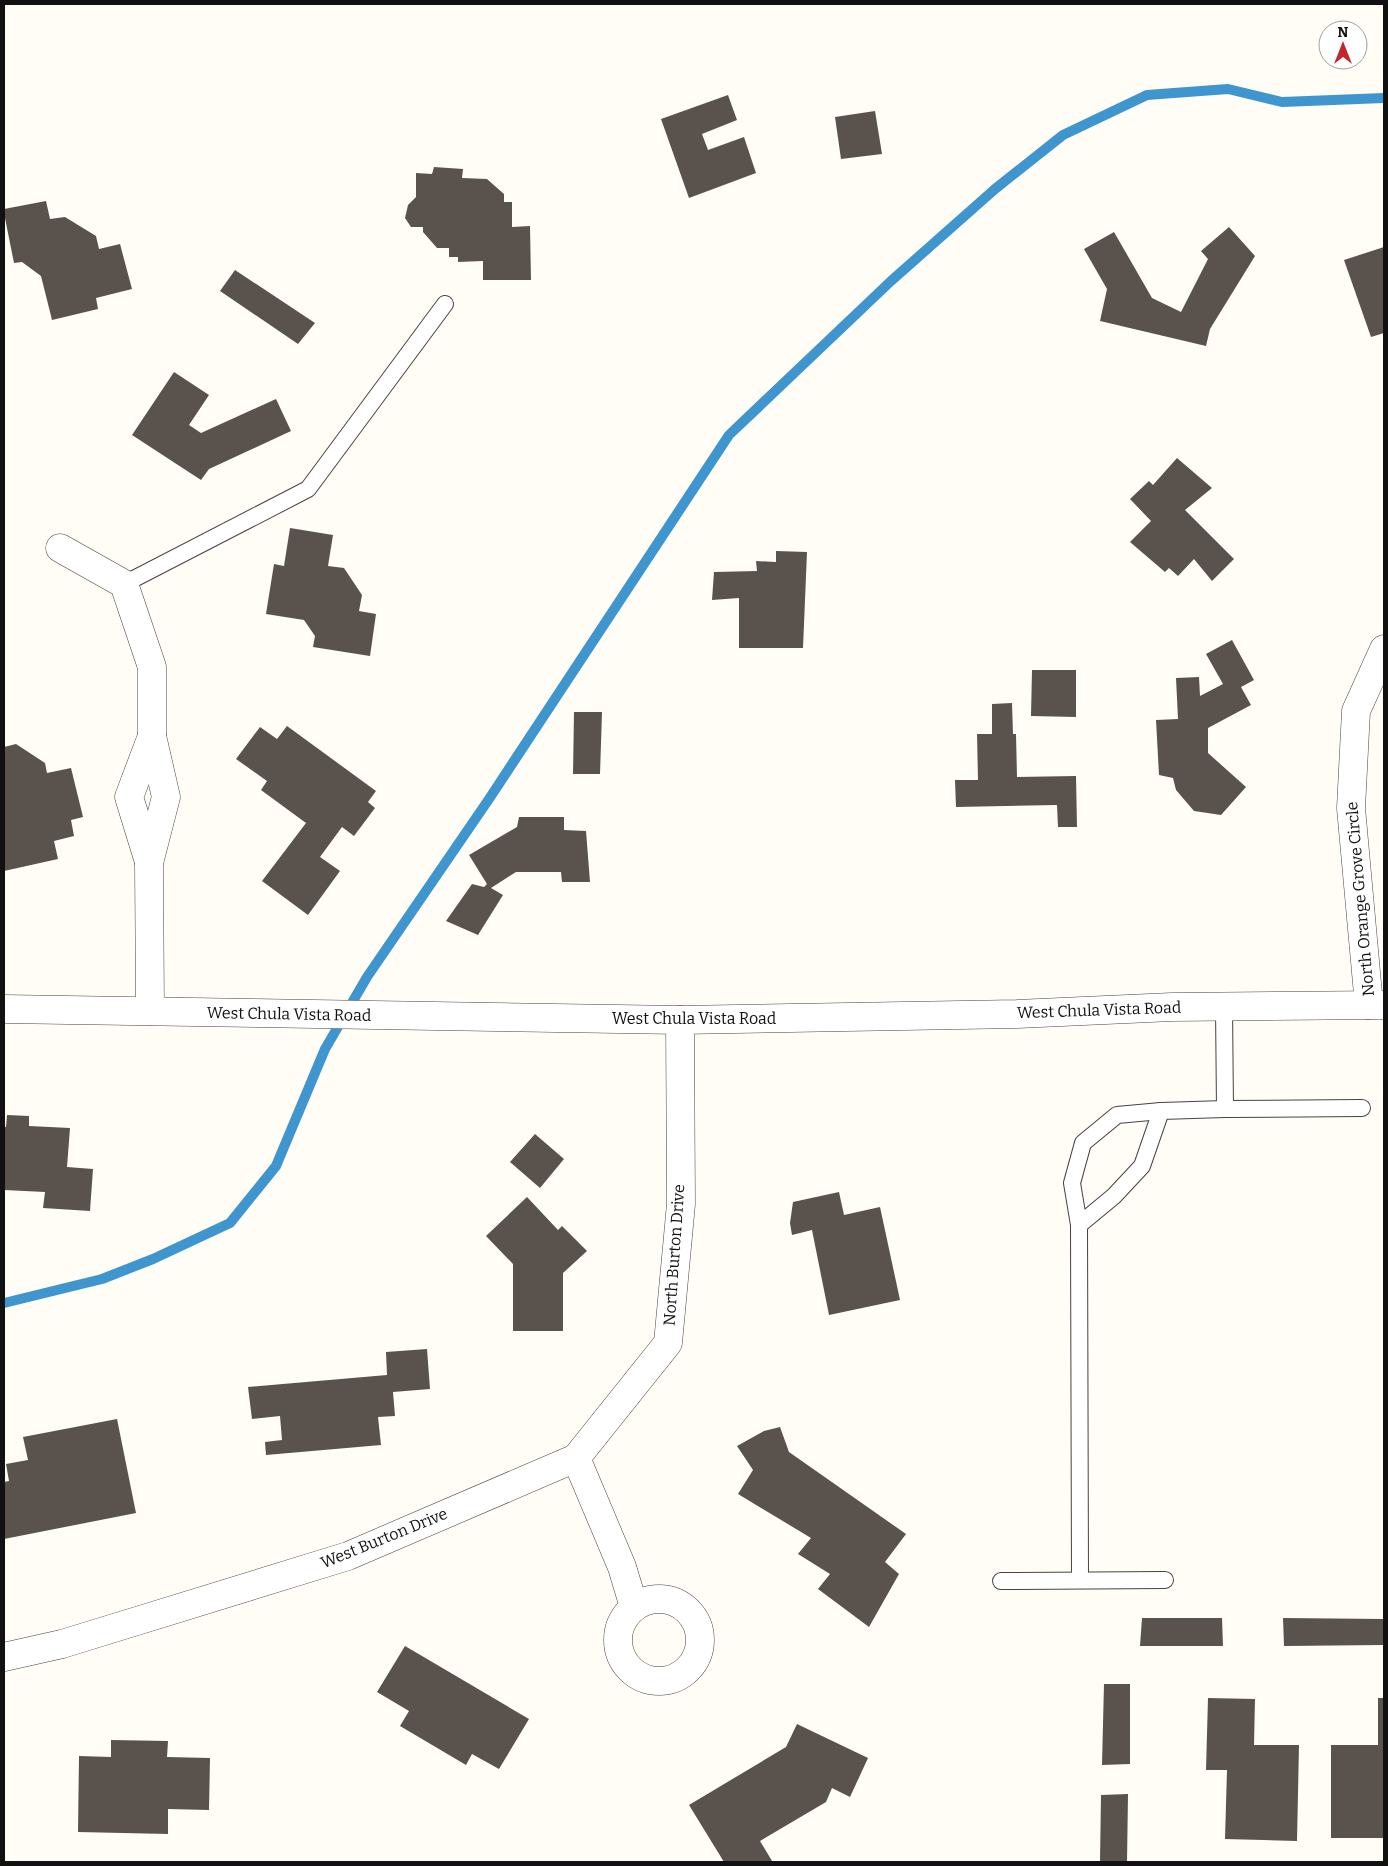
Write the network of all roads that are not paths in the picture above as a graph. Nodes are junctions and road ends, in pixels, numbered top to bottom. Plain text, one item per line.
1 (445, 304) dead end
2 (60, 548) dead end
3 (124, 584) junction
4 (1384, 649) edge
5 (152, 736) junction
6 (149, 863) junction
7 (1376, 1005) edge
8 (1224, 1007) junction
9 (4, 1009) edge
10 (150, 1011) junction
11 (680, 1020) junction
12 (1362, 1108) dead end
13 (1225, 1109) junction
14 (1161, 1111) junction
15 (1079, 1224) junction
16 (576, 1458) junction
17 (1080, 1580) junction
18 (1165, 1580) dead end
19 (1001, 1581) dead end
20 (634, 1607) dead end
21 (4, 1657) edge

1 - 3 lane
2 - 3 street
3 - 5 street
4 - 7 street, North Orange Grove Circle
5 - 6 street
5 - 6 street
6 - 10 street
7 - 8 street, West Chula Vista Road
8 - 11 street, West Chula Vista Road
8 - 13 lane
9 - 10 street, West Chula Vista Road
10 - 11 street, West Chula Vista Road
11 - 16 street, North Burton Drive
12 - 13 lane
13 - 14 lane
14 - 15 lane
14 - 15 lane
15 - 17 lane
16 - 20 street
16 - 21 street, West Burton Drive
17 - 18 lane
17 - 19 lane

